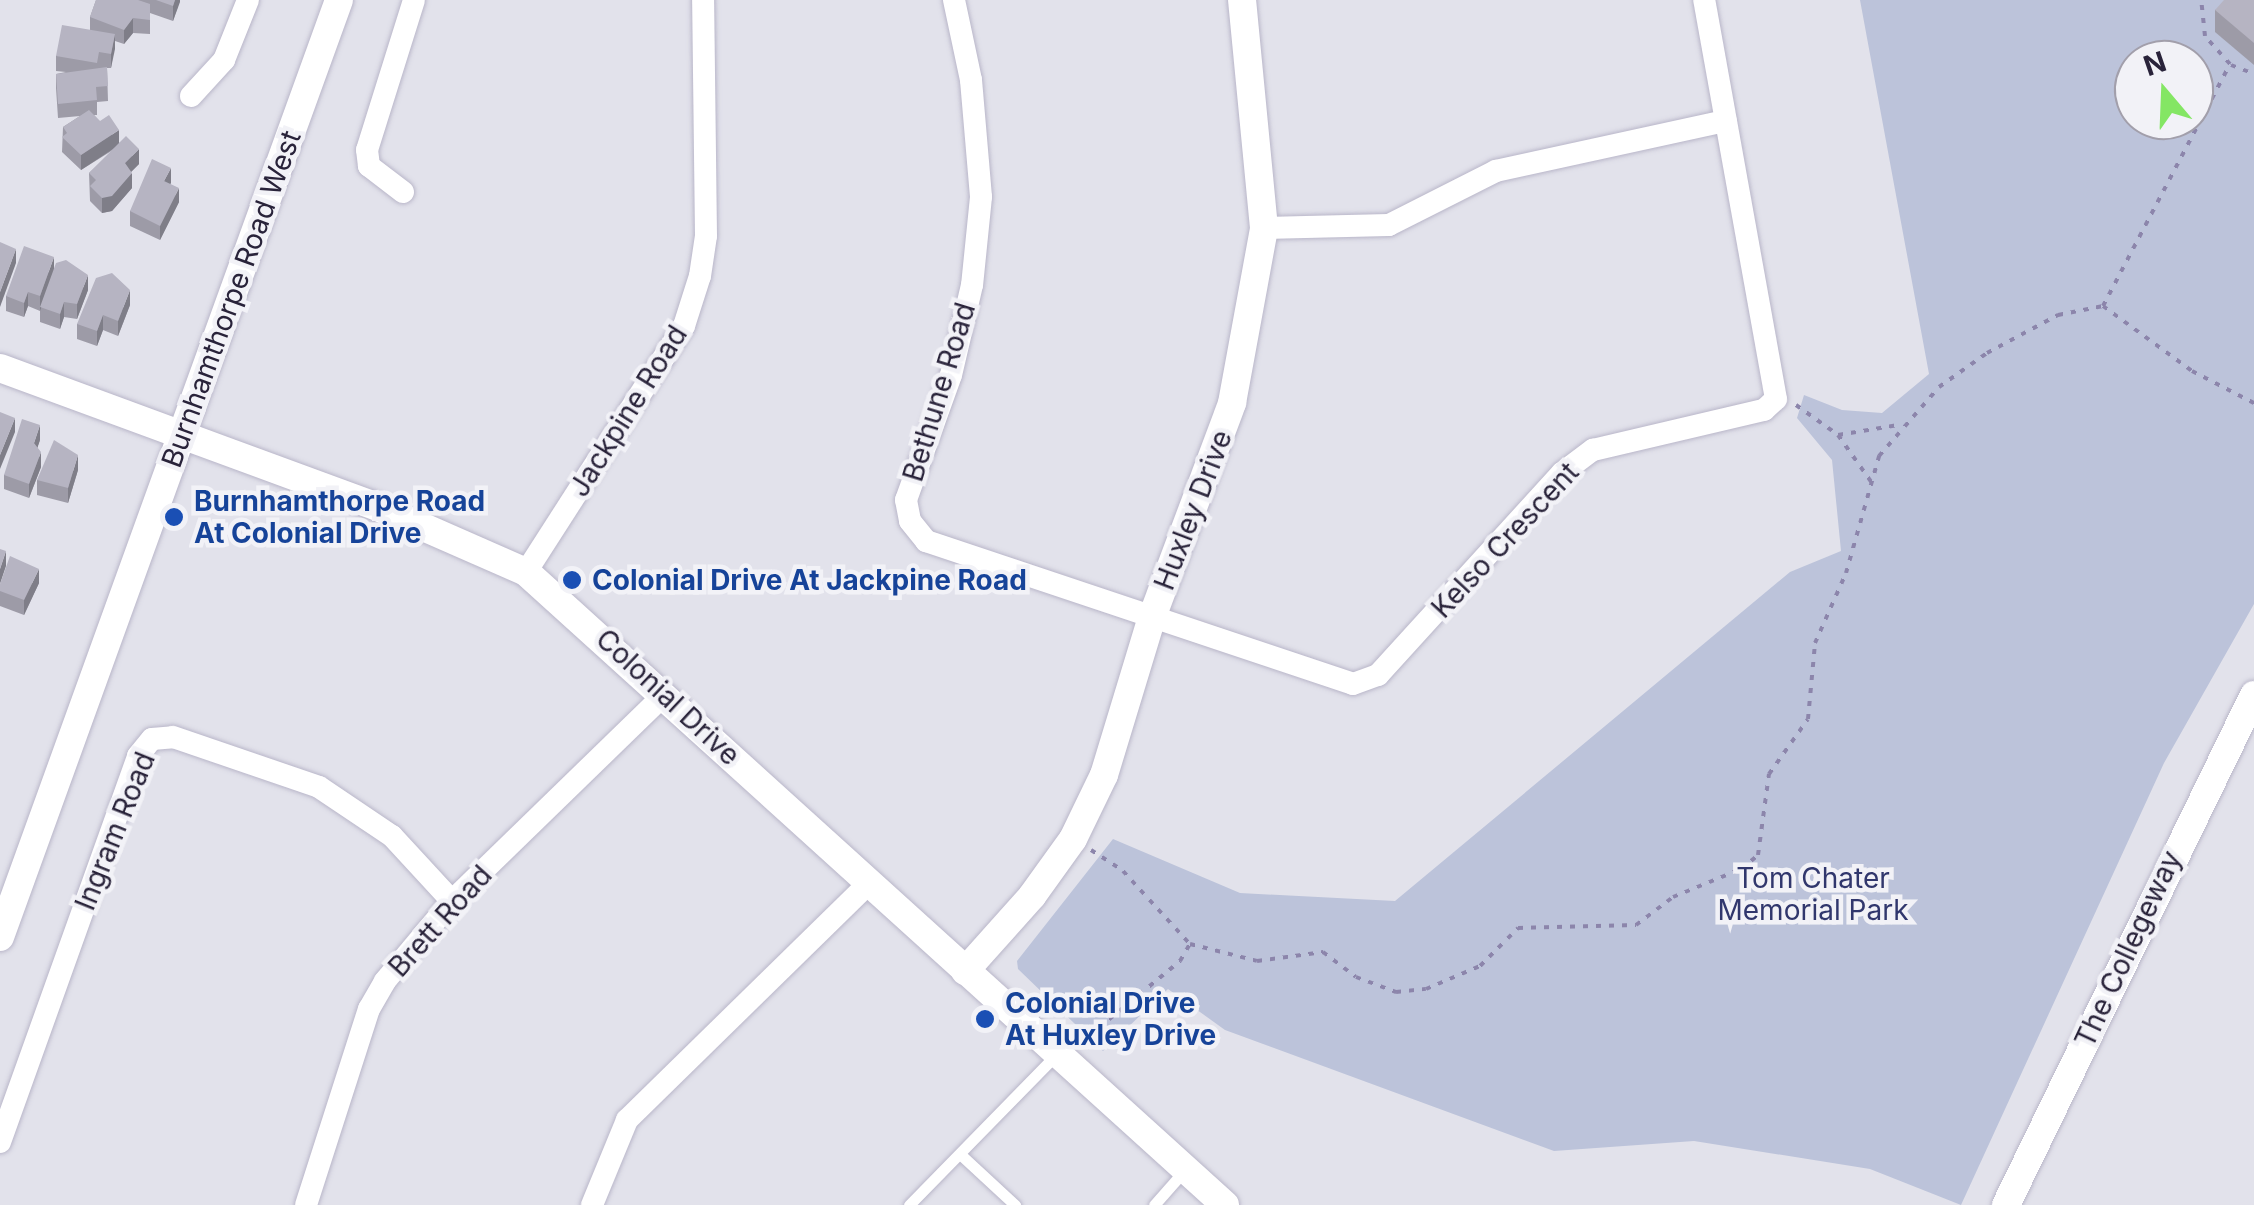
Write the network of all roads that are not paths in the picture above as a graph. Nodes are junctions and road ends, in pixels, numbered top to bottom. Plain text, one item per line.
1 (248, 0) edge
2 (339, 0) edge
3 (414, 0) edge
4 (704, 0) edge
5 (954, 0) edge
6 (1242, 0) edge
7 (1704, 0) edge
8 (191, 96) dead end
9 (1726, 121) junction
10 (403, 192) dead end
11 (1264, 228) junction
12 (0, 368) edge
13 (181, 436) junction
14 (526, 572) junction
15 (1151, 620) junction
16 (665, 694) junction
17 (2254, 696) edge
18 (869, 883) junction
19 (452, 901) junction
20 (0, 937) edge
21 (965, 971) junction
22 (1056, 1055) junction
23 (0, 1142) edge
24 (961, 1155) junction
25 (1183, 1172) junction
26 (306, 1205) edge
27 (592, 1205) edge
28 (909, 1205) edge
29 (1015, 1205) edge
30 (1154, 1205) edge
31 (1225, 1205) edge
32 (2006, 1205) edge

1 - 8 street
2 - 13 street, Burnhamthorpe Road West
3 - 10 street
4 - 14 street, Jackpine Road
5 - 15 street, Bethune Road
6 - 11 street, Huxley Drive
7 - 9 street
9 - 11 street
9 - 15 street, Kelso Crescent
11 - 15 street, Huxley Drive
12 - 13 street, Colonial Drive
13 - 14 street, Colonial Drive
13 - 20 street, Burnhamthorpe Road West
14 - 16 street, Colonial Drive
15 - 21 street, Huxley Drive
16 - 18 street, Colonial Drive
16 - 19 street, Brett Road
17 - 32 street, The Collegeway
18 - 21 street, Colonial Drive
18 - 27 street
19 - 23 street, Ingram Road
19 - 26 street, Brett Road
21 - 22 street, Colonial Drive
22 - 24 lane
22 - 25 street, Colonial Drive
24 - 28 lane
24 - 29 lane
25 - 30 lane
25 - 31 street, Colonial Drive

